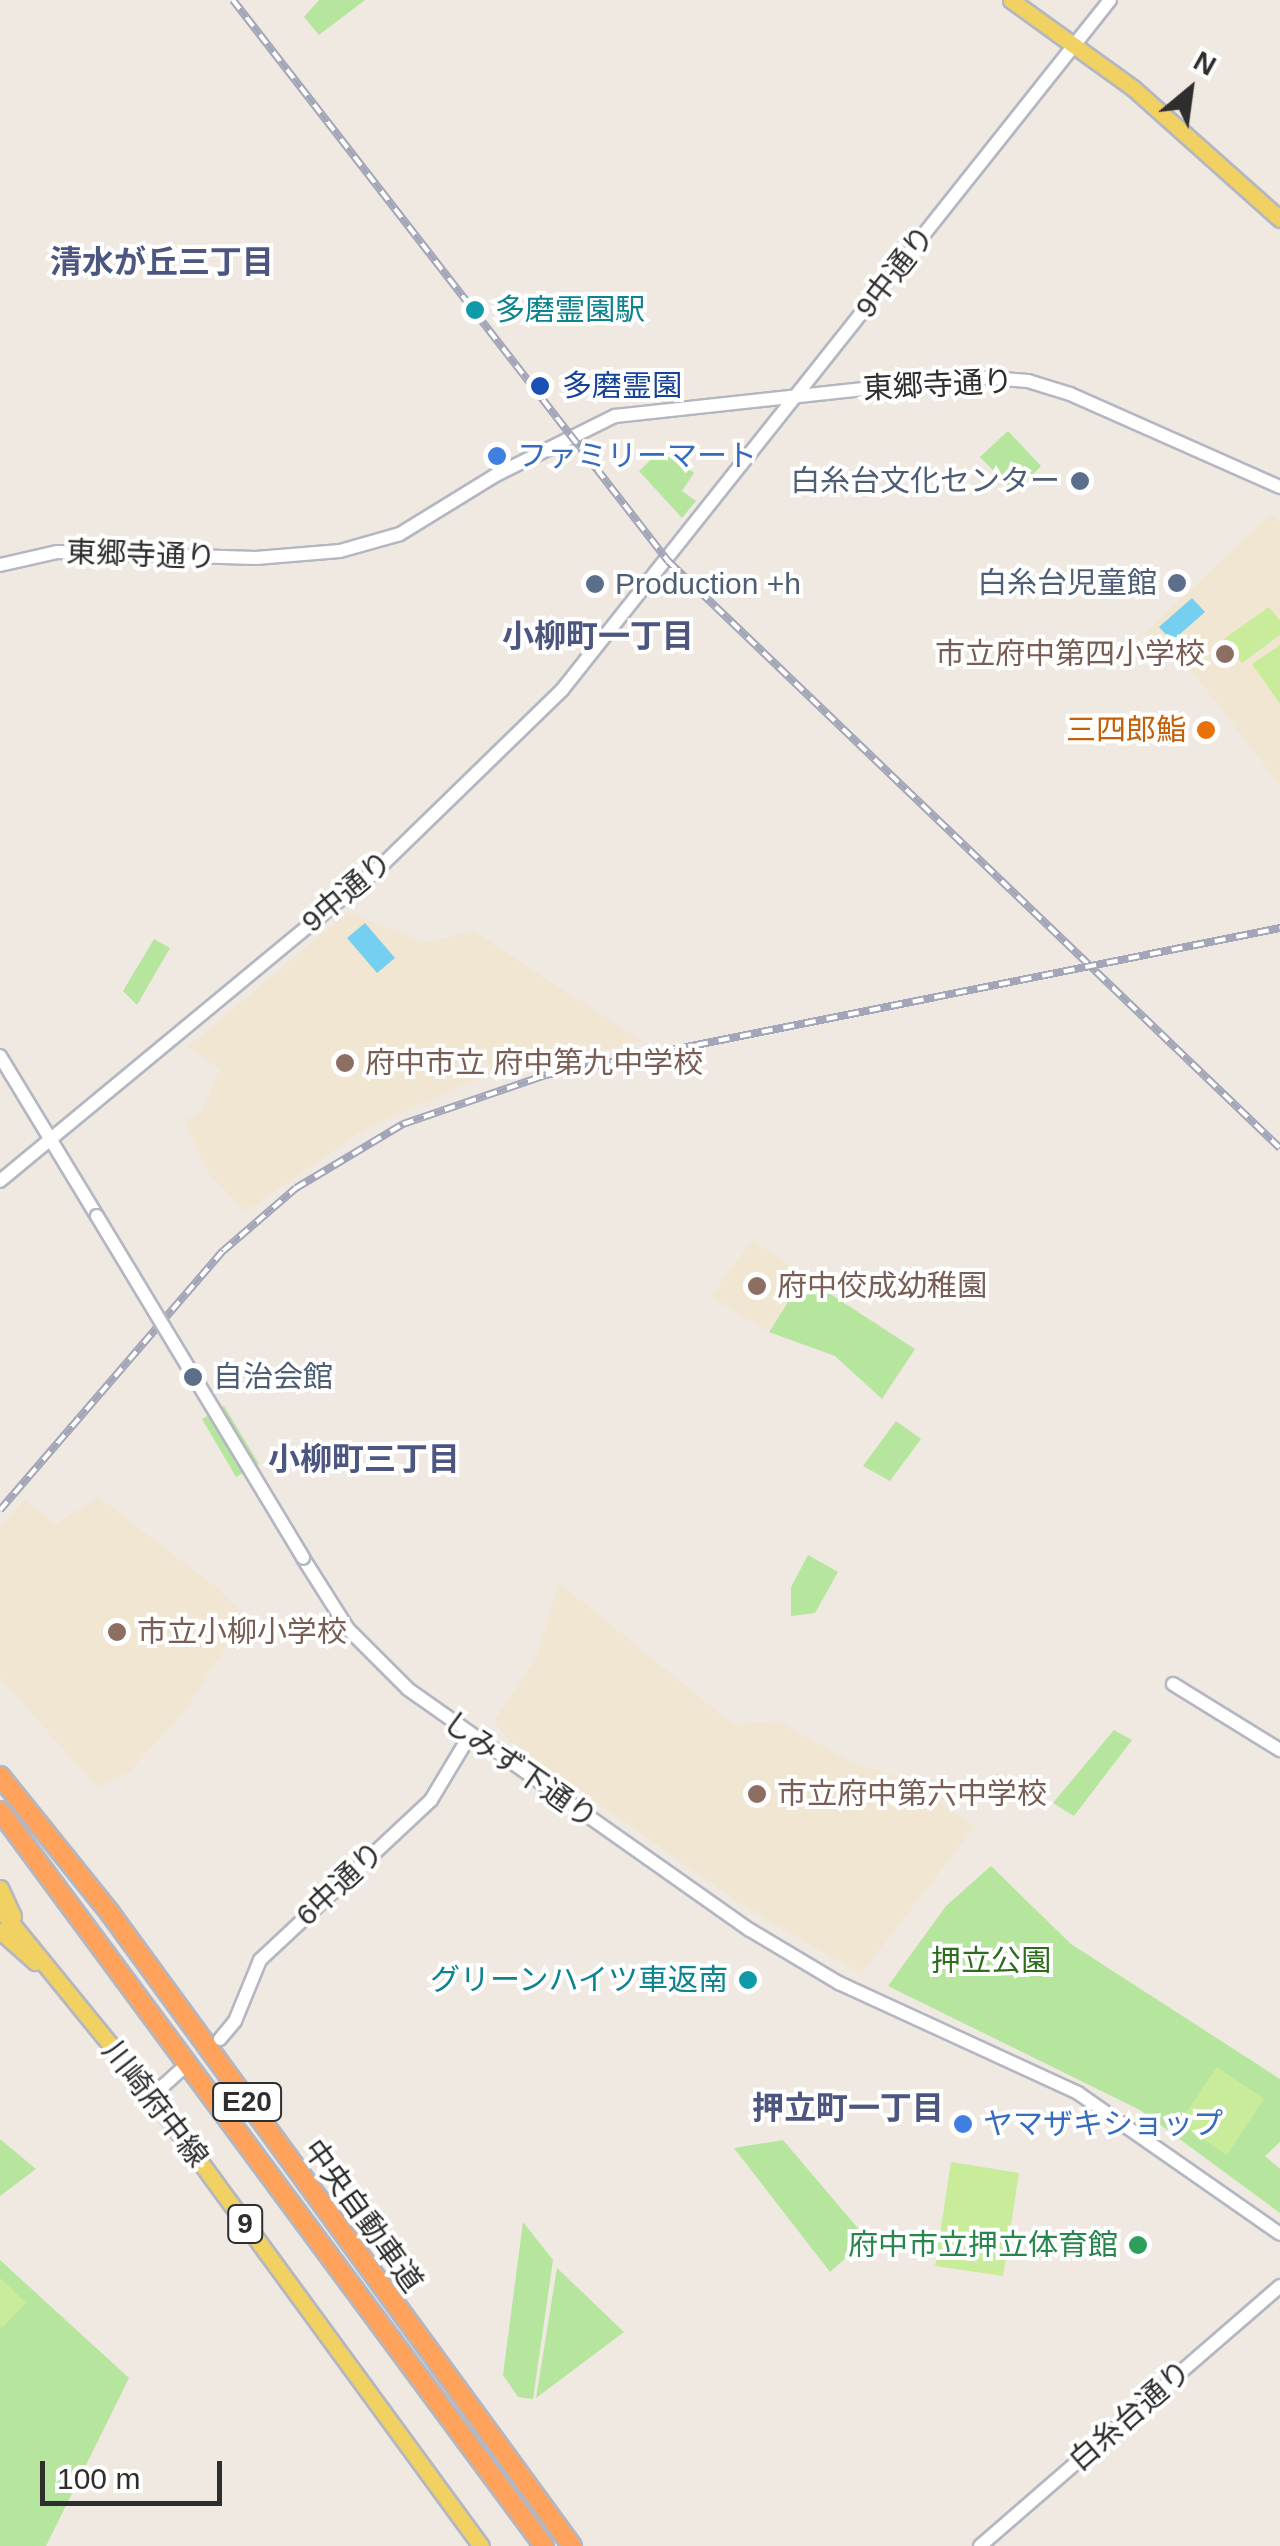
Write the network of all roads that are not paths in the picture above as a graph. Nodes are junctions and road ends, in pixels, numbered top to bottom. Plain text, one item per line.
1 (1011, 0) edge
2 (1110, 0) edge
3 (1076, 44) junction
4 (1280, 219) edge
5 (798, 394) junction
6 (1280, 487) edge
7 (0, 565) edge
8 (0, 1056) edge
9 (51, 1140) junction
10 (0, 1181) edge
11 (1173, 1684) dead end
12 (470, 1735) junction
13 (1280, 1750) edge
14 (0, 1776) edge
15 (0, 1810) edge
16 (0, 1888) edge
17 (0, 1909) edge
18 (0, 1930) edge
19 (20, 1933) junction
20 (58, 1980) junction
21 (220, 2039) dead end
22 (180, 2070) dead end
23 (152, 2096) junction
24 (1280, 2234) edge
25 (1280, 2286) edge
26 (481, 2546) edge
27 (544, 2546) edge
28 (572, 2546) edge
29 (980, 2546) edge

1 - 3 main road
2 - 3 street, 9中通り
3 - 4 main road
3 - 5 street, 9中通り
5 - 6 street, 東郷寺通り
5 - 7 street, 東郷寺通り
5 - 9 street, 9中通り
8 - 9 street, しみず下通り
9 - 10 street, 9中通り
9 - 12 street, しみず下通り, bridge
11 - 13 street
12 - 21 street, 6中通り
12 - 24 street, しみず下通り
14 - 28 highway, 中央自動車道 / E20
15 - 27 highway, 中央自動車道 / E20
16 - 19 main road
17 - 19 main road, 川崎府中線 / 9
18 - 20 main road
19 - 20 main road, 川崎府中線 / 9
20 - 23 main road, 川崎府中線 / 9
22 - 23 street
23 - 26 main road, 川崎府中線 / 9
25 - 29 street, 白糸台通り

